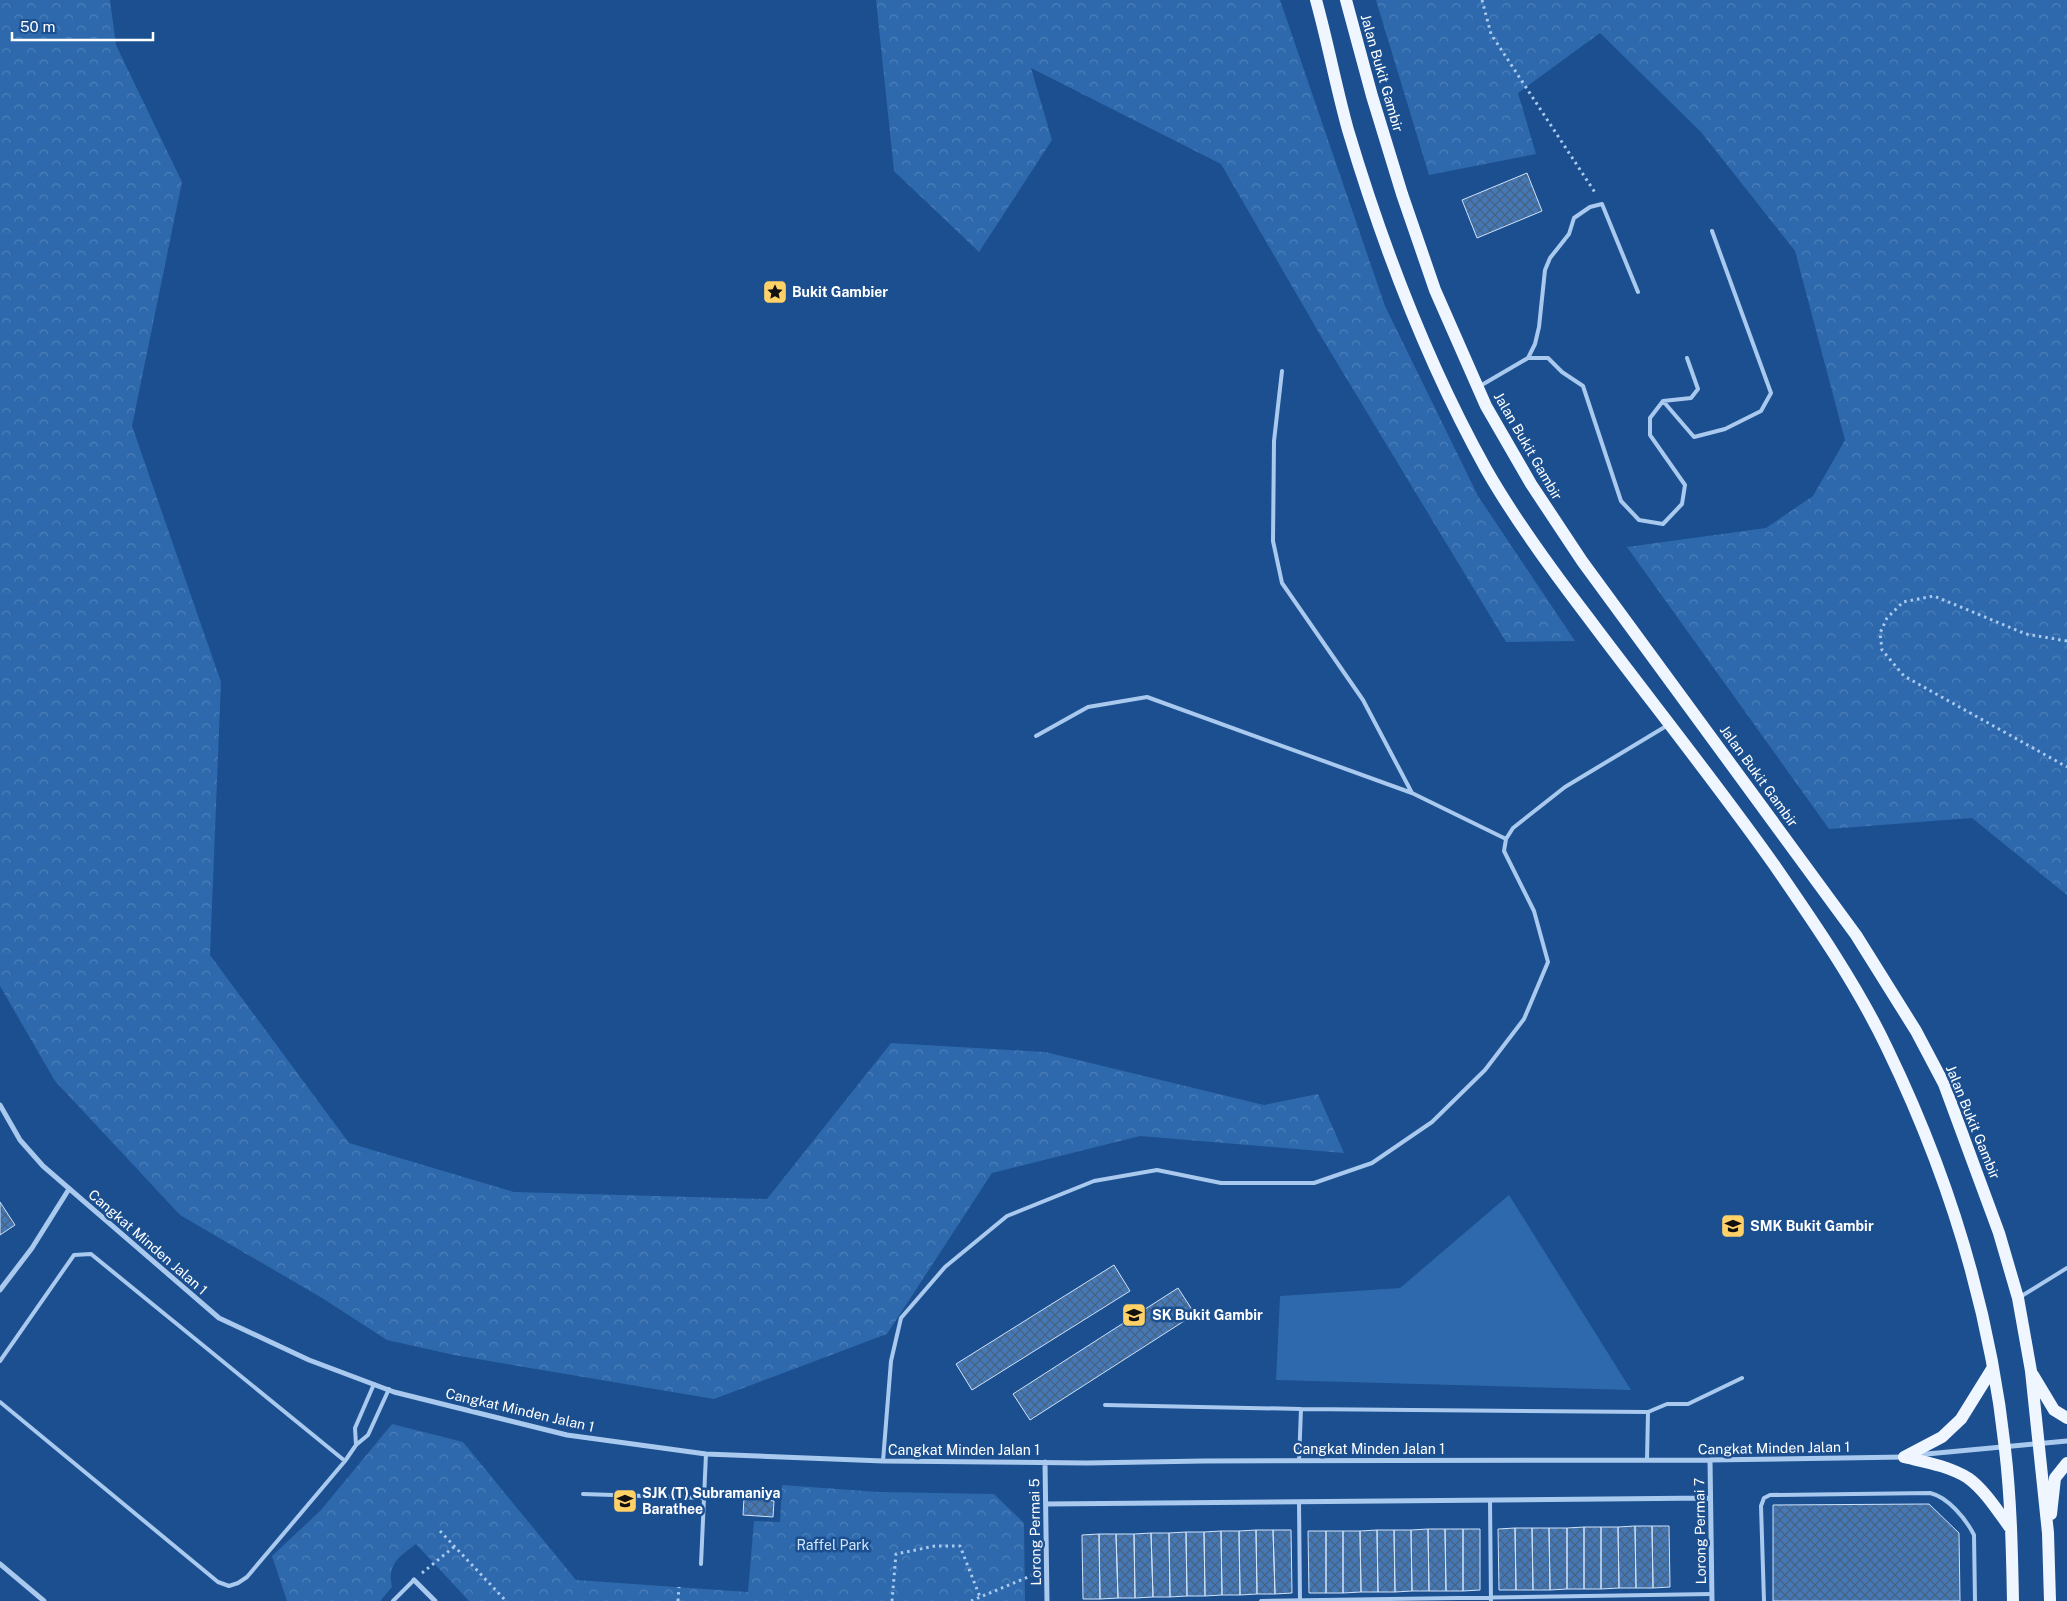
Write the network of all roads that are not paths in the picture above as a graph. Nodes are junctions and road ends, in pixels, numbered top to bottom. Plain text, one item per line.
1 (1316, 0) edge
2 (1346, 0) edge
3 (1712, 230) dead end
4 (1638, 292) dead end
5 (1528, 358) junction
6 (1687, 358) dead end
7 (1282, 371) dead end
8 (1478, 388) junction
9 (1662, 401) junction
10 (1668, 725) junction
11 (1036, 736) dead end
12 (1412, 793) junction
13 (1506, 839) junction
14 (0, 1106) edge
15 (69, 1189) junction
16 (2067, 1268) edge
17 (0, 1290) edge
18 (2018, 1298) junction
19 (0, 1361) edge
20 (1992, 1369) junction
21 (2031, 1371) junction
22 (1742, 1378) dead end
23 (374, 1384) junction
24 (388, 1390) junction
25 (0, 1402) edge
26 (1105, 1405) dead end
27 (1301, 1410) junction
28 (1648, 1412) junction
29 (2067, 1418) edge
30 (2067, 1441) edge
31 (2038, 1444) junction
32 (356, 1445) junction
33 (2005, 1447) junction
34 (706, 1454) junction
35 (1904, 1457) junction
36 (1647, 1460) junction
37 (1710, 1460) junction
38 (345, 1461) junction
39 (883, 1461) junction
40 (1300, 1461) junction
41 (1045, 1462) junction
42 (2067, 1463) edge
43 (583, 1494) dead end
44 (704, 1498) junction
45 (1710, 1498) junction
46 (1490, 1500) junction
47 (1299, 1502) junction
48 (1046, 1504) junction
49 (2011, 1529) junction
50 (2048, 1533) junction
51 (0, 1564) edge
52 (701, 1564) dead end
53 (414, 1580) joint
54 (1712, 1594) junction
55 (1490, 1599) edge
56 (44, 1601) edge
57 (393, 1601) edge
58 (435, 1601) edge
59 (1047, 1601) edge
60 (1261, 1601) edge
61 (1300, 1601) edge
62 (1712, 1601) edge
63 (1764, 1601) edge
64 (1975, 1601) edge
65 (2013, 1601) edge
66 (2050, 1601) edge

1 - 10 main road
2 - 8 main road, Jalan Bukit Gambir
3 - 9 lane
4 - 5 lane
5 - 8 lane
5 - 9 lane
6 - 9 lane
7 - 12 lane
8 - 18 main road, Jalan Bukit Gambir
10 - 13 lane
10 - 20 main road
11 - 12 lane
12 - 13 lane
13 - 39 lane
14 - 15 street, Cangkat Minden Jalan 1
15 - 17 street
15 - 23 street, Cangkat Minden Jalan 1
16 - 18 lane
18 - 21 main road, Jalan Bukit Gambir
19 - 38 lane
20 - 33 main road
20 - 35 main road
21 - 29 main road
21 - 31 main road, Jalan Bukit Gambir
22 - 28 lane
23 - 24 street, Cangkat Minden Jalan 1
23 - 32 lane
24 - 32 lane
24 - 34 street, Cangkat Minden Jalan 1
25 - 38 lane
26 - 27 lane
27 - 28 lane
27 - 40 lane
28 - 36 lane
30 - 31 street, Cangkat Minden Jalan 1
31 - 33 street, Cangkat Minden Jalan 1
31 - 50 main road, Jalan Bukit Gambir
32 - 38 lane
33 - 35 street, Cangkat Minden Jalan 1
33 - 49 main road
34 - 39 street, Cangkat Minden Jalan 1
34 - 44 lane
35 - 37 street, Cangkat Minden Jalan 1
35 - 49 main road
36 - 37 street, Cangkat Minden Jalan 1
36 - 40 street, Cangkat Minden Jalan 1
37 - 45 street, Lorong Permai 7
39 - 41 street, Cangkat Minden Jalan 1
40 - 41 street, Cangkat Minden Jalan 1
41 - 48 street, Lorong Permai 5
42 - 50 main road
43 - 44 lane
44 - 52 lane
45 - 46 street
45 - 54 street, Lorong Permai 7
46 - 47 street
46 - 55 lane
47 - 48 street
47 - 61 lane
48 - 59 street, Lorong Permai 5
49 - 65 main road
50 - 66 main road, Jalan Bukit Gambir
51 - 56 street
53 - 57 lane
53 - 58 street
54 - 55 lane
54 - 62 street, Lorong Permai 7
55 - 61 lane
60 - 61 lane
63 - 64 lane

